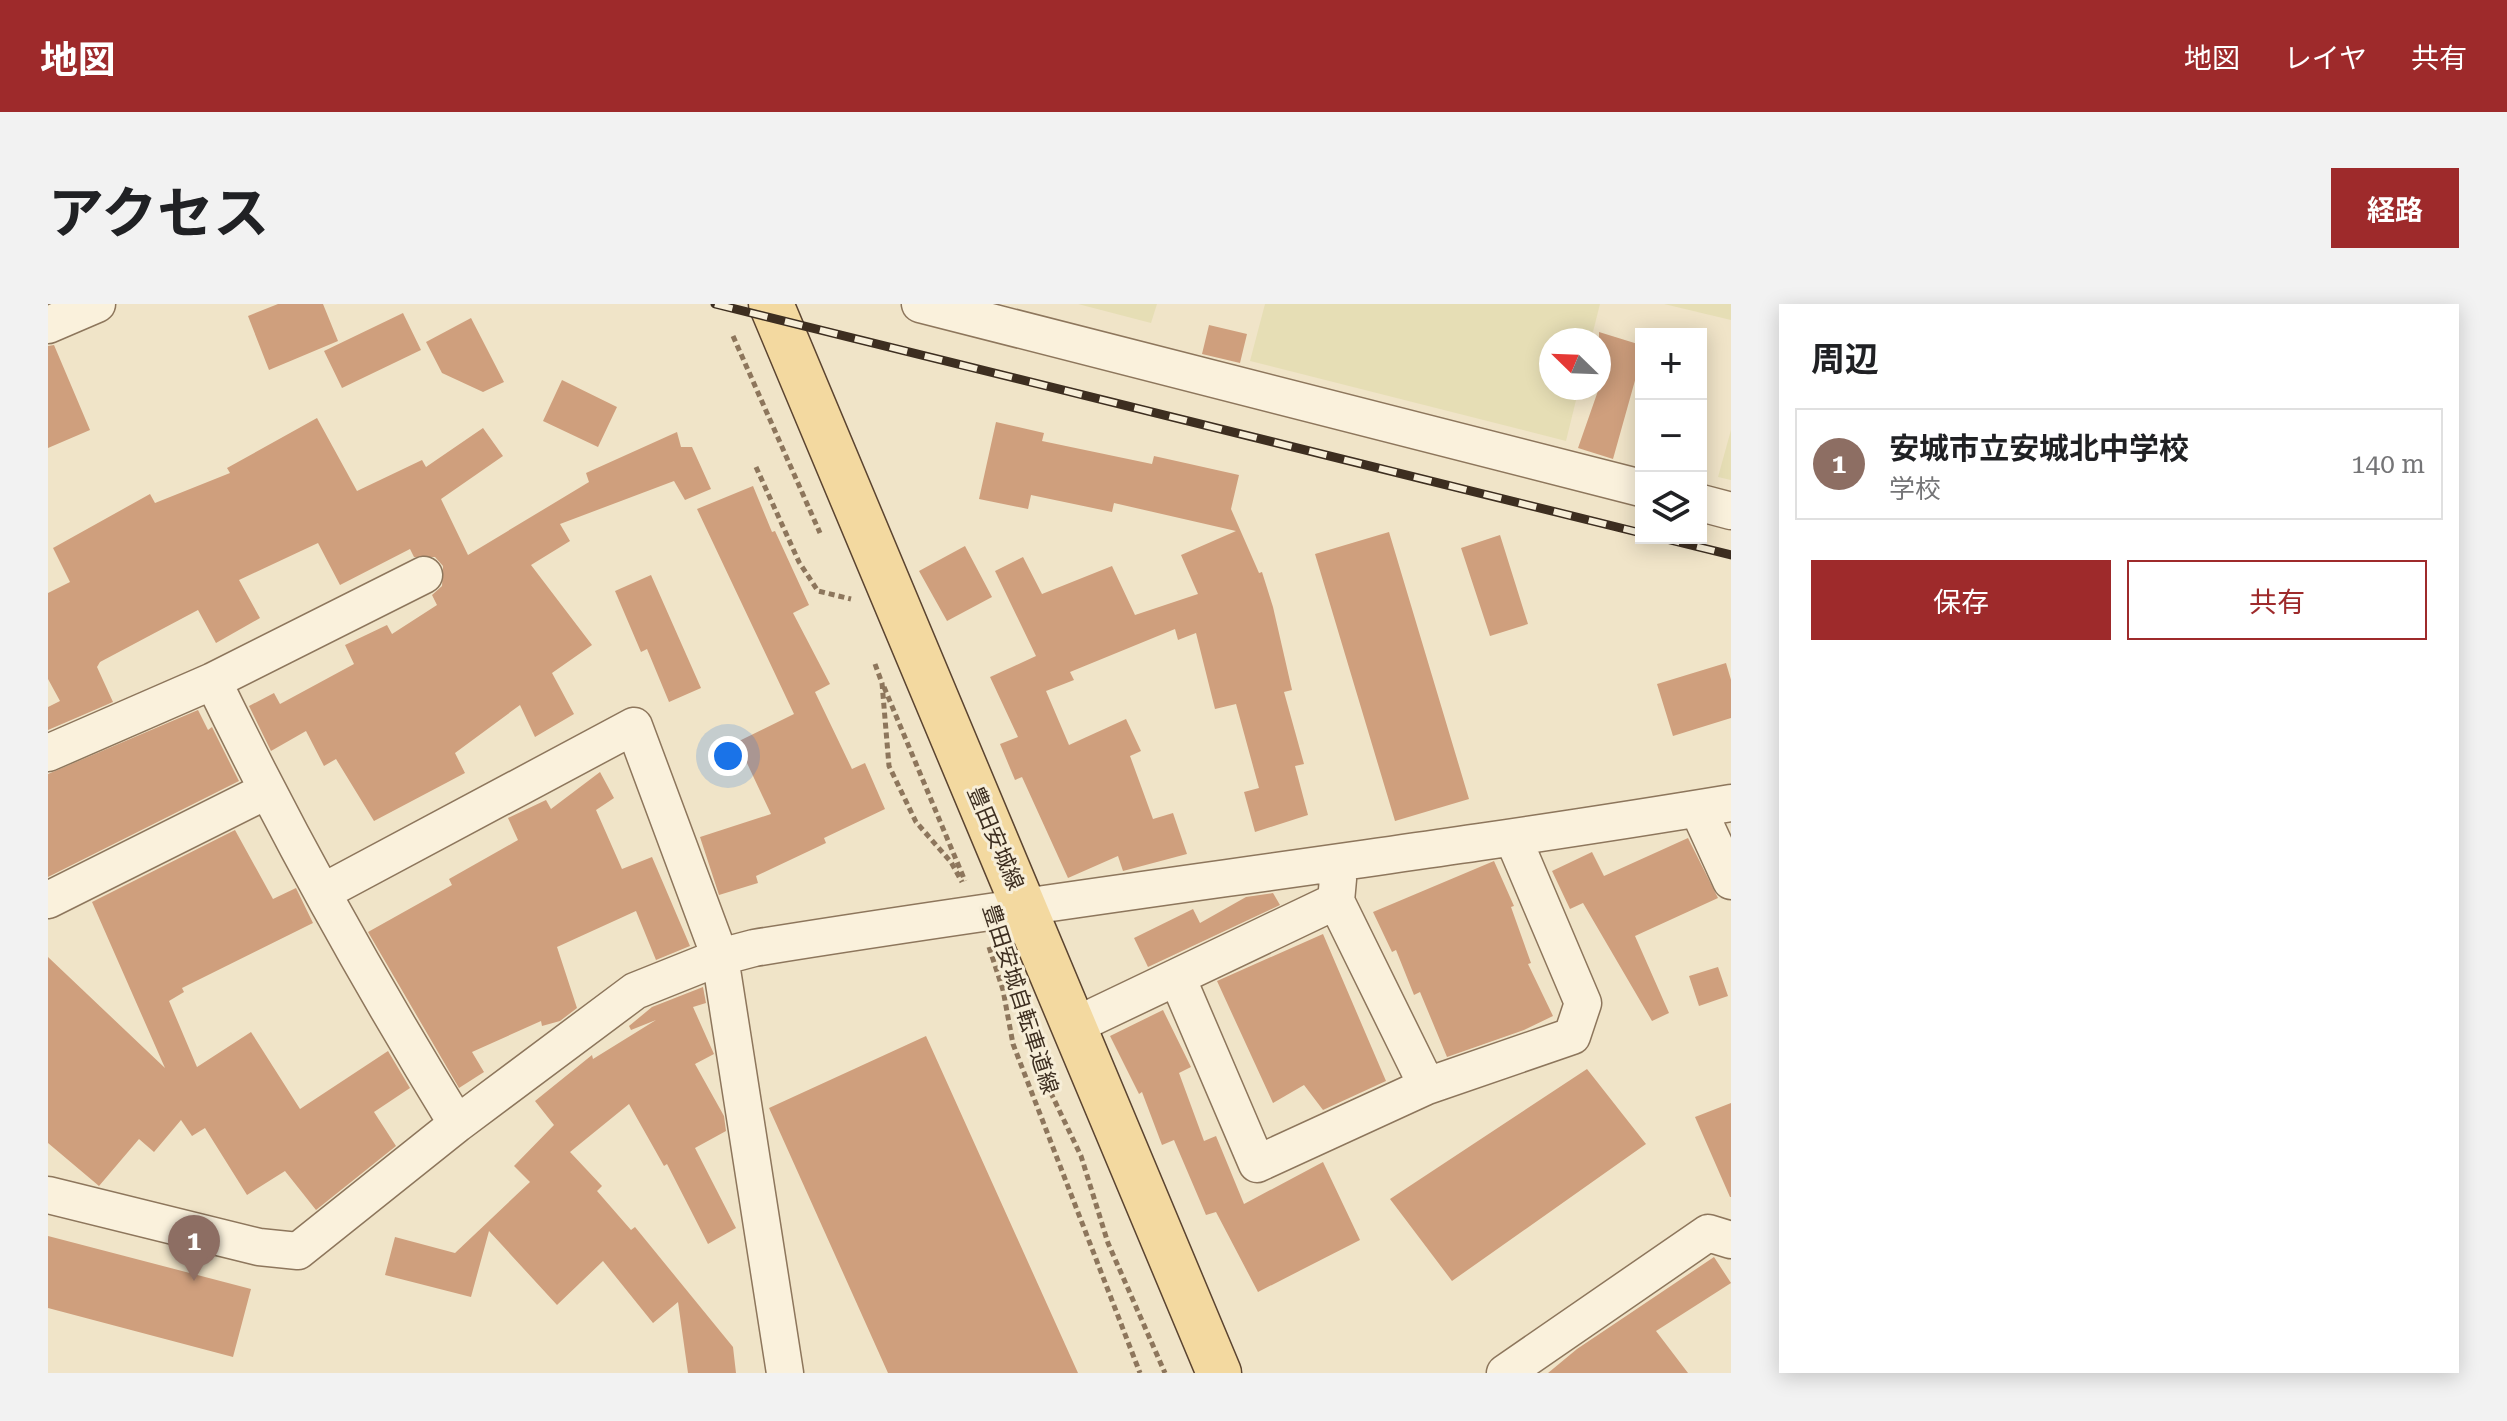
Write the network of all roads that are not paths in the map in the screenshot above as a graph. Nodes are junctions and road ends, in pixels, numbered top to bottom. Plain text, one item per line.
1 (97, 304) edge
2 (771, 304) edge
3 (920, 304) edge
4 (48, 325) edge
5 (1635, 486) edge
6 (1707, 505) edge
7 (1731, 511) edge
8 (424, 575) dead end
9 (213, 681) junction
10 (48, 753) edge
11 (266, 791) junction
12 (1714, 806) edge
13 (1513, 838) junction
14 (1339, 861) junction
15 (1731, 881) edge
16 (325, 891) junction
17 (48, 900) edge
18 (1336, 901) junction
19 (1025, 907) junction
20 (720, 957) junction
21 (1177, 977) junction
22 (1074, 1026) junction
23 (1427, 1086) junction
24 (457, 1124) junction
25 (48, 1195) edge
26 (1731, 1240) edge
27 (785, 1373) edge
28 (1219, 1373) edge
29 (1505, 1373) edge

1 - 4 street
2 - 19 main road, 豊田安城線
3 - 5 street
6 - 7 street
8 - 9 street
9 - 10 street
9 - 11 street
11 - 16 street
11 - 17 street
12 - 13 street
12 - 15 street
13 - 14 street
13 - 23 street
14 - 18 street
14 - 19 street
16 - 20 street
16 - 24 street
18 - 21 street
18 - 23 street
19 - 20 street
19 - 22 main road, 豊田安城線
20 - 24 street
20 - 27 street
21 - 22 street
21 - 23 street
22 - 28 main road, 豊田安城線
24 - 25 street
26 - 29 street

